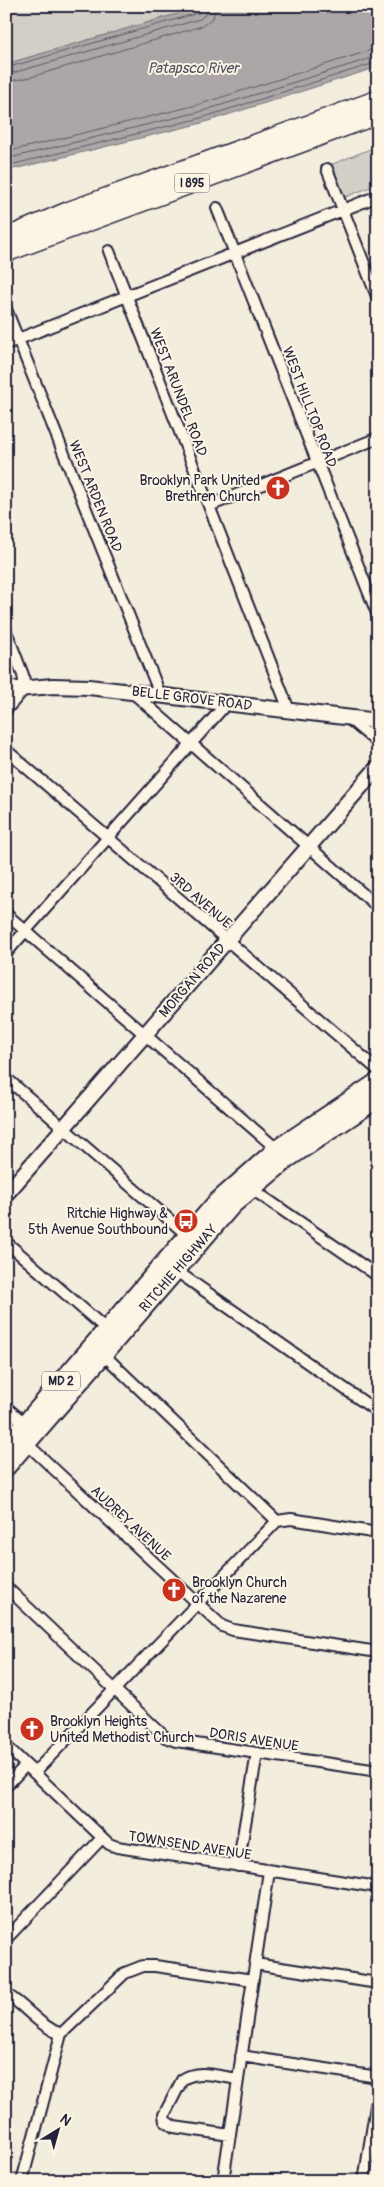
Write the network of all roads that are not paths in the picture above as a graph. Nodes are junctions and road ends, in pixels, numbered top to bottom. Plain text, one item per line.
1 (378, 100) edge
2 (378, 114) edge
3 (326, 169) dead end
4 (378, 196) edge
5 (218, 208) dead end
6 (343, 210) junction
7 (70, 211) junction
8 (6, 227) edge
9 (6, 238) edge
10 (110, 251) dead end
11 (6, 252) edge
12 (235, 253) junction
13 (127, 296) junction
14 (378, 299) edge
15 (6, 309) edge
16 (18, 339) junction
17 (6, 344) edge
18 (378, 438) edge
19 (318, 462) junction
20 (209, 506) junction
21 (378, 616) edge
22 (6, 631) edge
23 (26, 688) junction
24 (6, 690) edge
25 (130, 690) junction
26 (160, 694) junction
27 (227, 702) junction
28 (6, 710) edge
29 (288, 710) junction
30 (348, 718) junction
31 (378, 721) edge
32 (378, 743) edge
33 (190, 744) junction
34 (6, 750) edge
35 (378, 767) edge
36 (107, 837) junction
37 (309, 846) junction
38 (378, 907) edge
39 (6, 914) edge
40 (26, 931) junction
41 (227, 940) junction
42 (6, 953) edge
43 (145, 1034) junction
44 (378, 1070) edge
45 (6, 1078) edge
46 (378, 1081) edge
47 (378, 1099) edge
48 (64, 1128) junction
49 (282, 1154) junction
50 (252, 1189) junction
51 (6, 1194) edge
52 (187, 1235) junction
53 (6, 1242) edge
54 (169, 1266) junction
55 (378, 1276) edge
56 (106, 1329) junction
57 (103, 1354) junction
58 (6, 1408) edge
59 (378, 1412) edge
60 (22, 1436) edge
61 (6, 1468) edge
62 (277, 1521) junction
63 (378, 1533) edge
64 (6, 1587) edge
65 (197, 1604) junction
66 (378, 1652) edge
67 (114, 1690) junction
68 (6, 1746) edge
69 (257, 1753) junction
70 (26, 1765) junction
71 (378, 1772) edge
72 (34, 1773) junction
73 (6, 1786) edge
74 (102, 1838) junction
75 (238, 1866) junction
76 (269, 1871) junction
77 (378, 1887) edge
78 (6, 1938) edge
79 (255, 1964) junction
80 (253, 1980) junction
81 (378, 1983) edge
82 (6, 1994) edge
83 (61, 2034) junction
84 (241, 2056) junction
85 (378, 2078) edge
86 (238, 2079) junction
87 (378, 2093) edge
88 (230, 2135) junction
89 (22, 2181) edge
90 (223, 2181) edge
91 (364, 2181) edge

1 - 7 highway, I 895
2 - 11 highway, I 895
3 - 6 street
4 - 6 street
5 - 12 street, WEST HILLTOP ROAD
6 - 12 street
6 - 14 street
7 - 8 highway
7 - 9 highway, I 895
10 - 13 street, WEST ARUNDEL ROAD
12 - 13 street
12 - 19 street, WEST HILLTOP ROAD
13 - 16 street
13 - 20 street, WEST ARUNDEL ROAD
15 - 16 street, WEST ARDEN ROAD
16 - 17 street
16 - 26 street, WEST ARDEN ROAD
18 - 19 street
19 - 20 street
19 - 21 street, WEST HILLTOP ROAD
20 - 29 street, WEST ARUNDEL ROAD
22 - 23 street
23 - 24 street, BELLE GROVE ROAD
23 - 25 street, BELLE GROVE ROAD
23 - 28 street
25 - 26 street, BELLE GROVE ROAD
25 - 33 street
26 - 27 street, BELLE GROVE ROAD
27 - 29 street, BELLE GROVE ROAD
27 - 33 street
29 - 30 street, BELLE GROVE ROAD
30 - 31 street, BELLE GROVE ROAD
30 - 32 street
33 - 36 street
33 - 37 street
34 - 36 street, 3RD AVENUE
35 - 37 street, MORGAN ROAD
36 - 40 street
36 - 41 street, 3RD AVENUE
37 - 38 street
37 - 41 street, MORGAN ROAD
39 - 40 street
40 - 42 street
40 - 43 street
41 - 43 street, MORGAN ROAD
41 - 44 street, 3RD AVENUE
43 - 48 street, MORGAN ROAD
43 - 49 street
45 - 48 street
46 - 49 main road, RITCHIE HIGHWAY / MD 2
47 - 49 main road, RITCHIE HIGHWAY / MD 2
48 - 51 street, MORGAN ROAD
48 - 52 street
49 - 50 main road, RITCHIE HIGHWAY / MD 2
49 - 52 main road, RITCHIE HIGHWAY / MD 2
50 - 54 main road, RITCHIE HIGHWAY / MD 2
50 - 55 street
52 - 54 main road, RITCHIE HIGHWAY / MD 2
53 - 56 street
54 - 56 main road, RITCHIE HIGHWAY / MD 2
54 - 57 main road, RITCHIE HIGHWAY / MD 2
54 - 59 street
56 - 60 main road, RITCHIE HIGHWAY / MD 2
57 - 60 main road, RITCHIE HIGHWAY / MD 2
57 - 62 street
58 - 60 street, AUDREY AVENUE
60 - 61 main road, RITCHIE HIGHWAY / MD 2
60 - 65 street, AUDREY AVENUE
62 - 63 street
62 - 65 street
64 - 67 street, DORIS AVENUE
65 - 66 street, AUDREY AVENUE
65 - 67 street
67 - 69 street, DORIS AVENUE
67 - 72 street
68 - 70 street, TOWNSEND AVENUE
69 - 71 street, DORIS AVENUE
69 - 75 street
70 - 72 street, TOWNSEND AVENUE
70 - 73 street
72 - 74 street, TOWNSEND AVENUE
74 - 75 street, TOWNSEND AVENUE
74 - 78 street
75 - 76 street, TOWNSEND AVENUE
76 - 77 street, TOWNSEND AVENUE
76 - 79 street
79 - 80 street
79 - 81 street
80 - 83 street
80 - 84 street
82 - 83 street
83 - 89 street
84 - 85 street
84 - 86 street
86 - 88 street
86 - 88 street
87 - 91 street
88 - 90 street

